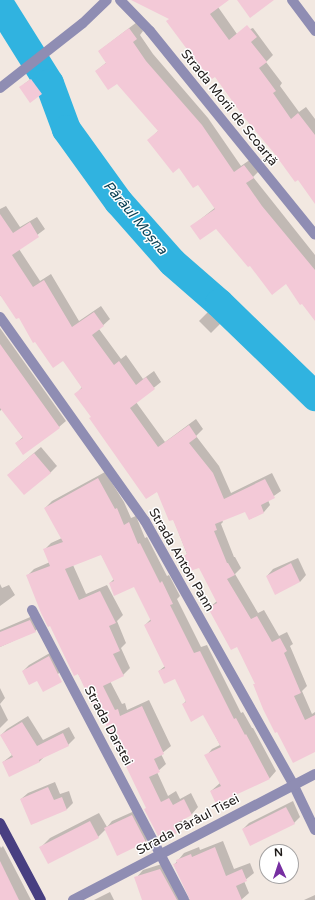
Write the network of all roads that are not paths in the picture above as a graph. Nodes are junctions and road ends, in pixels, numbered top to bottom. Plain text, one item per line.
1 (107, 0) edge
2 (120, 0) edge
3 (292, 0) edge
4 (315, 31) edge
5 (0, 88) edge
6 (315, 235) edge
7 (0, 317) edge
8 (32, 610) dead end
9 (315, 774) edge
10 (293, 784) junction
11 (0, 823) edge
12 (315, 830) edge
13 (161, 854) junction
14 (42, 900) edge
15 (73, 900) edge
16 (184, 900) edge

1 - 5 street
2 - 6 street, Strada Morii de Scoarţă
3 - 4 street
7 - 10 street, Strada Anton Pann
8 - 13 street, Strada Darstei
9 - 10 street, Strada Pârâul Tisei
10 - 12 street, Strada Anton Pann
10 - 13 street, Strada Pârâul Tisei
11 - 14 main road
13 - 15 street, Strada Pârâul Tisei
13 - 16 street, Strada Darstei

